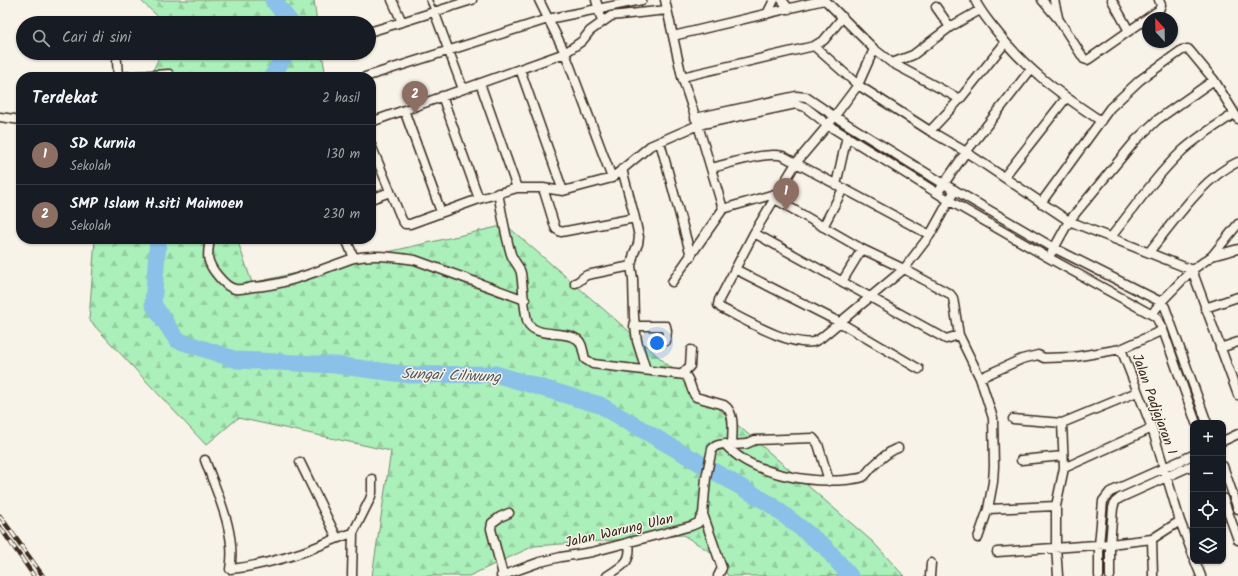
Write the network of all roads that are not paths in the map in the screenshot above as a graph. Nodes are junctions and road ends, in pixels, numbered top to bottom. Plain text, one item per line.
1 (392, 0) edge
2 (429, 0) edge
3 (472, 0) edge
4 (539, 0) edge
5 (596, 0) edge
6 (642, 0) edge
7 (665, 0) edge
8 (774, 0) edge
9 (782, 0) edge
10 (824, 0) edge
11 (975, 0) edge
12 (1042, 0) edge
13 (1054, 0) edge
14 (1112, 0) edge
15 (1159, 0) edge
16 (606, 3) edge
17 (936, 7) dead end
18 (598, 9) junction
19 (789, 9) junction
20 (667, 10) junction
21 (980, 10) junction
22 (434, 12) junction
23 (767, 14) junction
24 (611, 16) junction
25 (843, 18) junction
26 (548, 19) junction
27 (1059, 20) junction
28 (402, 22) junction
29 (602, 22) junction
30 (950, 28) junction
31 (376, 30) edge
32 (1129, 31) junction
33 (673, 36) junction
34 (1005, 43) junction
35 (814, 46) junction
36 (448, 50) junction
37 (874, 50) junction
38 (565, 53) junction
39 (117, 61) dead end
40 (892, 63) junction
41 (520, 69) junction
42 (1031, 69) junction
43 (118, 72) edge
44 (376, 73) edge
45 (682, 77) junction
46 (1214, 80) junction
47 (480, 83) junction
48 (858, 85) junction
49 (463, 89) junction
50 (442, 96) junction
51 (1066, 98) junction
52 (960, 99) junction
53 (404, 110) junction
54 (834, 116) junction
55 (0, 117) edge
56 (1236, 117) edge
57 (16, 119) edge
58 (376, 120) edge
59 (696, 121) junction
60 (1101, 121) junction
61 (828, 125) junction
62 (930, 132) junction
63 (847, 136) junction
64 (660, 142) junction
65 (966, 152) junction
66 (376, 157) edge
67 (1238, 162) edge
68 (796, 163) junction
69 (711, 168) junction
70 (622, 170) junction
71 (1004, 177) junction
72 (612, 178) junction
73 (944, 184) junction
74 (839, 187) junction
75 (517, 188) junction
76 (543, 188) junction
77 (955, 190) junction
78 (564, 191) junction
79 (390, 192) junction
80 (498, 193) junction
81 (938, 193) junction
82 (376, 196) edge
83 (777, 196) junction
84 (479, 199) junction
85 (950, 201) junction
86 (1041, 203) junction
87 (723, 209) junction
88 (441, 212) junction
89 (636, 218) junction
90 (1069, 221) junction
91 (1238, 224) edge
92 (823, 227) junction
93 (754, 232) junction
94 (930, 235) junction
95 (1111, 237) junction
96 (209, 244) edge
97 (348, 244) edge
98 (1054, 248) junction
99 (862, 249) junction
100 (1238, 249) edge
101 (1149, 252) junction
102 (691, 256) junction
103 (1212, 256) junction
104 (354, 258) junction
105 (1049, 258) junction
106 (631, 266) junction
107 (735, 269) junction
108 (904, 269) junction
109 (1192, 270) junction
110 (843, 280) junction
111 (672, 282) dead end
112 (575, 284) dead end
113 (872, 297) junction
114 (1238, 297) edge
115 (525, 300) junction
116 (1161, 302) junction
117 (1205, 308) junction
118 (1152, 314) junction
119 (839, 322) junction
120 (634, 326) junction
121 (1163, 330) junction
122 (959, 335) junction
123 (666, 341) dead end
124 (1238, 342) edge
125 (1220, 348) junction
126 (1121, 349) junction
127 (691, 350) dead end
128 (919, 369) dead end
129 (646, 370) junction
130 (682, 374) junction
131 (980, 378) junction
132 (1237, 391) edge
133 (1137, 392) junction
134 (1012, 419) dead end
135 (1195, 420) edge
136 (1206, 420) edge
137 (1062, 423) junction
138 (1152, 428) junction
139 (1238, 434) edge
140 (1226, 440) edge
141 (729, 444) junction
142 (898, 448) dead end
143 (1063, 456) junction
144 (1191, 456) edge
145 (206, 460) dead end
146 (1021, 460) dead end
147 (300, 462) dead end
148 (1190, 466) edge
149 (1164, 467) junction
150 (1064, 468) junction
151 (1226, 475) edge
152 (1167, 477) junction
153 (372, 479) dead end
154 (829, 481) junction
155 (1056, 506) junction
156 (1226, 506) edge
157 (988, 509) junction
158 (1238, 509) edge
159 (509, 513) dead end
160 (702, 514) junction
161 (1180, 521) junction
162 (353, 533) junction
163 (337, 538) junction
164 (978, 538) dead end
165 (1152, 540) junction
166 (1238, 540) edge
167 (629, 542) junction
168 (1110, 544) junction
169 (1099, 545) junction
170 (1056, 547) junction
171 (1190, 547) edge
172 (997, 552) dead end
173 (931, 563) dead end
174 (1196, 564) edge
175 (230, 573) edge
176 (352, 576) edge
177 (502, 576) edge
178 (607, 576) edge
179 (718, 576) edge
180 (930, 576) edge
181 (1058, 576) edge
182 (1099, 576) edge
183 (1110, 576) edge
184 (1152, 576) edge
185 (1201, 576) edge

1 - 28 street
2 - 22 lane
3 - 22 street
4 - 26 street
5 - 18 street
6 - 16 street
7 - 20 street
8 - 23 street
9 - 19 street
10 - 19 street
10 - 25 street
11 - 21 street
12 - 27 street
13 - 27 street
14 - 32 street
15 - 32 street
16 - 18 street
16 - 24 street
17 - 30 street
18 - 26 street
18 - 29 street
19 - 23 street
20 - 24 street
20 - 33 street
21 - 30 street
21 - 34 street
22 - 28 street
22 - 36 street
23 - 33 street
24 - 29 street
25 - 35 street
25 - 37 street
26 - 36 street
26 - 38 street
27 - 32 street
28 - 31 street
29 - 38 street
30 - 40 street
33 - 45 street
34 - 42 street
34 - 52 street
35 - 45 street
35 - 48 street
36 - 44 street
36 - 49 street
37 - 40 street
37 - 48 street
38 - 41 street
38 - 72 street
39 - 43 street
40 - 52 street
41 - 47 street
41 - 78 street
42 - 51 street
42 - 65 street
45 - 59 street
46 - 56 street
46 - 60 street
46 - 90 street
47 - 49 street
47 - 75 street
48 - 54 street
48 - 62 street
49 - 50 street
50 - 53 street
50 - 84 street
51 - 60 street
51 - 71 street
52 - 62 street
53 - 58 street
53 - 88 street
54 - 59 street
54 - 61 street
54 - 73 street
55 - 57 street
56 - 95 street
59 - 61 street
59 - 64 street
59 - 69 street
60 - 86 street
61 - 63 street
61 - 68 street
62 - 65 street
63 - 74 street
63 - 81 street
64 - 70 street
64 - 102 street
65 - 71 street
65 - 73 street
66 - 79 street
67 - 101 street
68 - 69 street
68 - 74 street
68 - 83 street
69 - 87 street
70 - 72 street
70 - 89 street
71 - 86 street
72 - 78 street
73 - 77 street
73 - 81 street
74 - 92 street
74 - 94 street
75 - 76 street
75 - 80 street
76 - 78 street
76 - 89 street
77 - 85 street
77 - 98 street
79 - 82 street
79 - 88 street
80 - 84 street
80 - 115 street
81 - 85 street
83 - 87 street
83 - 92 street
83 - 93 street
84 - 88 street
85 - 94 street
85 - 105 street
86 - 90 street
87 - 102 street
89 - 106 street
90 - 95 street
90 - 98 street
91 - 103 street
92 - 99 street
93 - 107 street
93 - 110 street
94 - 108 street
95 - 101 street
96 - 104 street
97 - 104 street
98 - 105 street
98 - 116 street
99 - 108 street
99 - 110 street
100 - 103 street
101 - 109 street
102 - 111 street
103 - 109 street
104 - 115 street
105 - 118 street
106 - 112 street
106 - 120 street
107 - 119 street
107 - 119 street
108 - 113 street
108 - 122 street
109 - 116 street
109 - 117 street
110 - 113 street
113 - 119 street
113 - 122 street
114 - 117 street
115 - 129 street
116 - 118 street
116 - 136 street
117 - 125 street
118 - 121 street
119 - 128 street
120 - 123 street
120 - 129 street
121 - 126 street
121 - 135 street
122 - 131 street
124 - 125 street
125 - 132 street
126 - 131 street
126 - 133 street, Jalan Padjajaran I
127 - 130 street
129 - 130 street
130 - 141 street
131 - 157 street
133 - 137 street
133 - 138 street, Jalan Padjajaran I
134 - 137 street
137 - 143 street
138 - 149 street, Jalan Padjajaran I
138 - 150 street
139 - 140 street
141 - 154 street
141 - 154 street
141 - 160 street
142 - 154 street
143 - 146 street
143 - 150 street
144 - 149 street
145 - 175 street
147 - 163 street
148 - 152 street
149 - 152 street, Jalan Padjajaran I
149 - 169 street
150 - 155 street
151 - 158 street
152 - 161 street, Jalan Padjajaran I
152 - 168 street
153 - 162 street
155 - 157 street
155 - 170 street
156 - 166 street
157 - 164 street
159 - 177 street
160 - 167 street, Jalan Warung Ulan
160 - 179 street
161 - 165 street
161 - 171 street, Jalan Padjajaran I
162 - 163 street
162 - 176 street
163 - 175 street
165 - 168 street
165 - 184 street
167 - 177 street, Jalan Warung Ulan
167 - 178 street
168 - 169 street
168 - 183 street
169 - 170 street
169 - 182 street
170 - 172 street
170 - 181 street
173 - 180 street
174 - 185 street

